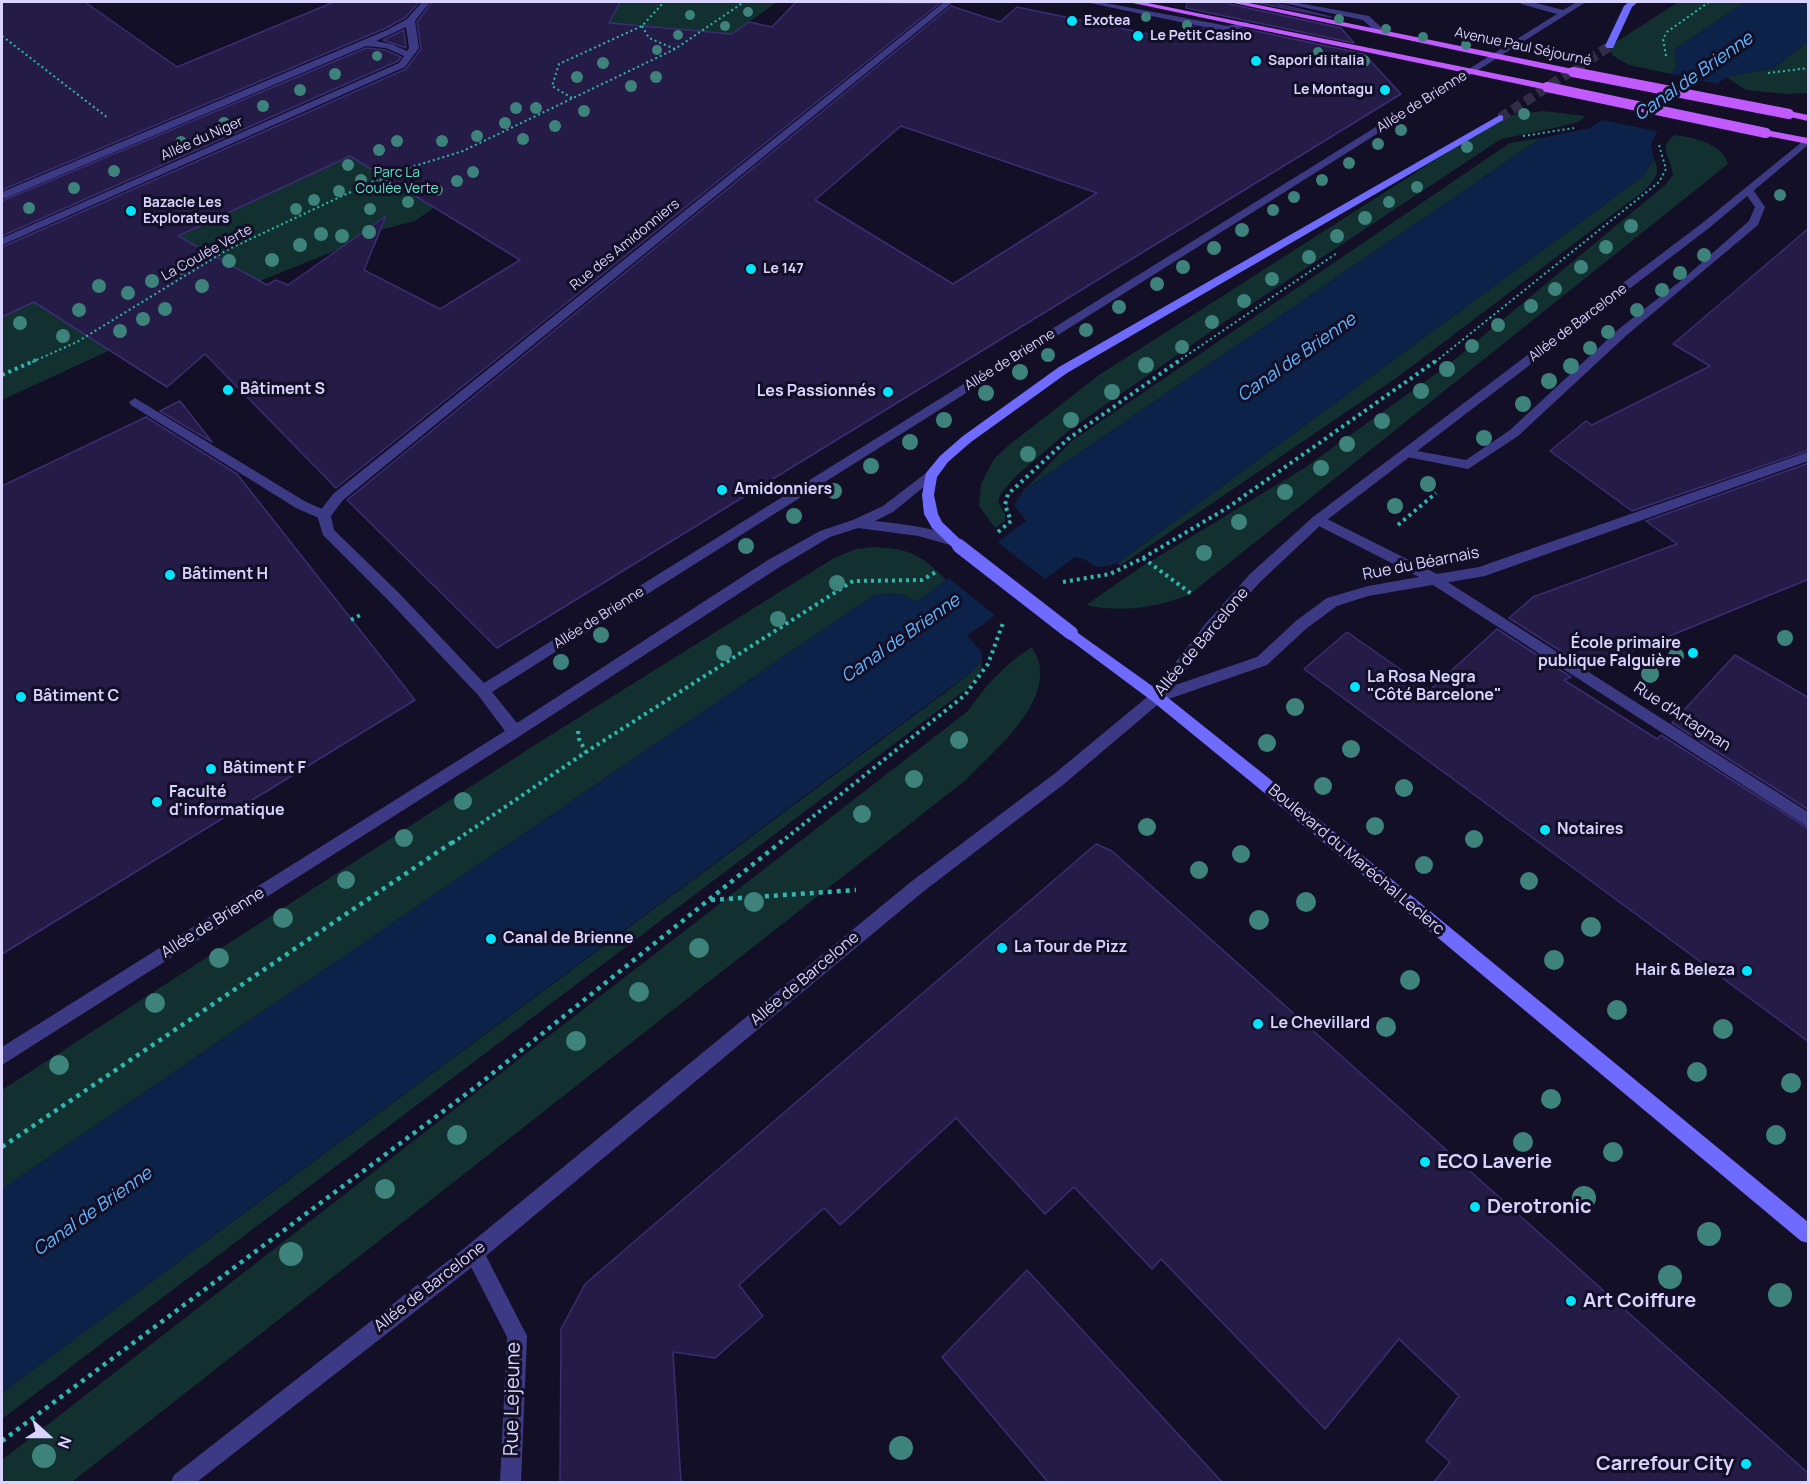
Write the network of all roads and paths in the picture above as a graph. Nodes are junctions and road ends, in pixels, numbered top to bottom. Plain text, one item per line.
1 (426, 2) edge
2 (664, 2) edge
3 (744, 2) edge
4 (949, 2) edge
5 (1089, 2) edge
6 (1132, 2) edge
7 (1233, 2) edge
8 (1282, 2) edge
9 (1524, 2) edge
10 (1582, 2) edge
11 (1634, 2) edge
12 (1709, 2) edge
13 (659, 3) edge
14 (1563, 13) junction
15 (410, 21) junction
16 (1246, 25) junction
17 (642, 26) junction
18 (1379, 30) junction
19 (2, 36) edge
20 (365, 42) junction
21 (1611, 46) tunnel mouth
22 (675, 49) junction
23 (410, 55) junction
24 (1495, 55) junction
25 (1667, 64) dead end
26 (1809, 68) edge
27 (1470, 71) junction
28 (1760, 75) dead end
29 (572, 99) junction
30 (1500, 118) tunnel mouth
31 (1809, 118) edge
32 (1578, 127) dead end
33 (1516, 138) dead end
34 (135, 140) junction
35 (1662, 140) dead end
36 (1808, 141) edge
37 (429, 161) junction
38 (432, 165) dead end
39 (1748, 190) junction
40 (2, 196) edge
41 (2, 242) edge
42 (1346, 246) dead end
43 (2, 375) edge
44 (135, 402) dead end
45 (1406, 453) junction
46 (1809, 456) edge
47 (1468, 465) junction
48 (931, 476) junction
49 (324, 515) junction
50 (1318, 520) junction
51 (858, 523) junction
52 (995, 534) dead end
53 (957, 544) junction
54 (1372, 546) junction
55 (1143, 558) junction
56 (940, 569) dead end
57 (1435, 579) junction
58 (1059, 583) dead end
59 (1194, 596) dead end
60 (1013, 617) dead end
61 (483, 691) junction
62 (1157, 697) junction
63 (515, 732) junction
64 (1809, 820) edge
65 (918, 886) junction
66 (710, 900) junction
67 (2, 1057) edge
68 (2, 1147) edge
69 (1809, 1234) edge
70 (474, 1253) junction
71 (2, 1441) edge
72 (181, 1482) edge
73 (511, 1482) edge

1 - 15 street, Allée du Niger
2 - 13 path
3 - 22 path, La Coulée Verte
4 - 49 street, Rue des Amidonniers
5 - 16 street
6 - 16 main road
7 - 18 main road, Avenue Paul Séjourné
8 - 18 street
9 - 14 street
10 - 14 street, Allée de Brienne
11 - 21 main road
12 - 25 path
13 - 17 path
14 - 24 street, Allée de Brienne
15 - 20 street, Allée du Niger
15 - 23 street
16 - 27 main road
17 - 22 path
17 - 29 path
18 - 24 main road, Avenue Paul Séjourné
19 - 34 path
20 - 23 street
20 - 34 street, Allée du Niger
22 - 29 path, La Coulée Verte
23 - 41 street, Allée du Niger
24 - 27 street, Allée de Brienne
24 - 31 main road, Avenue Paul Séjourné, bridge
26 - 28 path
27 - 36 main road, bridge
27 - 61 street, Allée de Brienne
29 - 37 path, La Coulée Verte
30 - 48 main road, Allée de Brienne
32 - 33 path
34 - 40 street, Allée du Niger
35 - 55 path
36 - 39 street, Allée de Barcelone
37 - 38 path
37 - 43 path, La Coulée Verte
39 - 45 street, Allée de Barcelone
39 - 47 street
42 - 52 path
44 - 49 street
45 - 47 street
45 - 50 street, Allée de Barcelone
46 - 57 street, Rue du Béarnais
47 - 54 path
48 - 51 street, Allée de Brienne
48 - 53 main road, Boulevard du Maréchal Leclerc
49 - 61 street
50 - 54 street, Rue d'Artagnan
50 - 62 street, Allée de Barcelone
51 - 53 street, Allée de Brienne
51 - 63 street, Allée de Brienne
53 - 62 main road, Boulevard du Maréchal Leclerc, bridge
54 - 57 street, Rue d'Artagnan
55 - 58 path
55 - 59 path
56 - 68 path
57 - 62 street, Rue du Béarnais
57 - 64 street, Rue d'Artagnan
60 - 66 path
61 - 63 street
62 - 65 street, Allée de Barcelone
62 - 69 main road, Boulevard du Maréchal Leclerc
63 - 67 street, Allée de Brienne
65 - 66 path
65 - 70 street, Allée de Barcelone
66 - 71 path
70 - 72 street, Allée de Barcelone
70 - 73 street, Rue Lejeune

